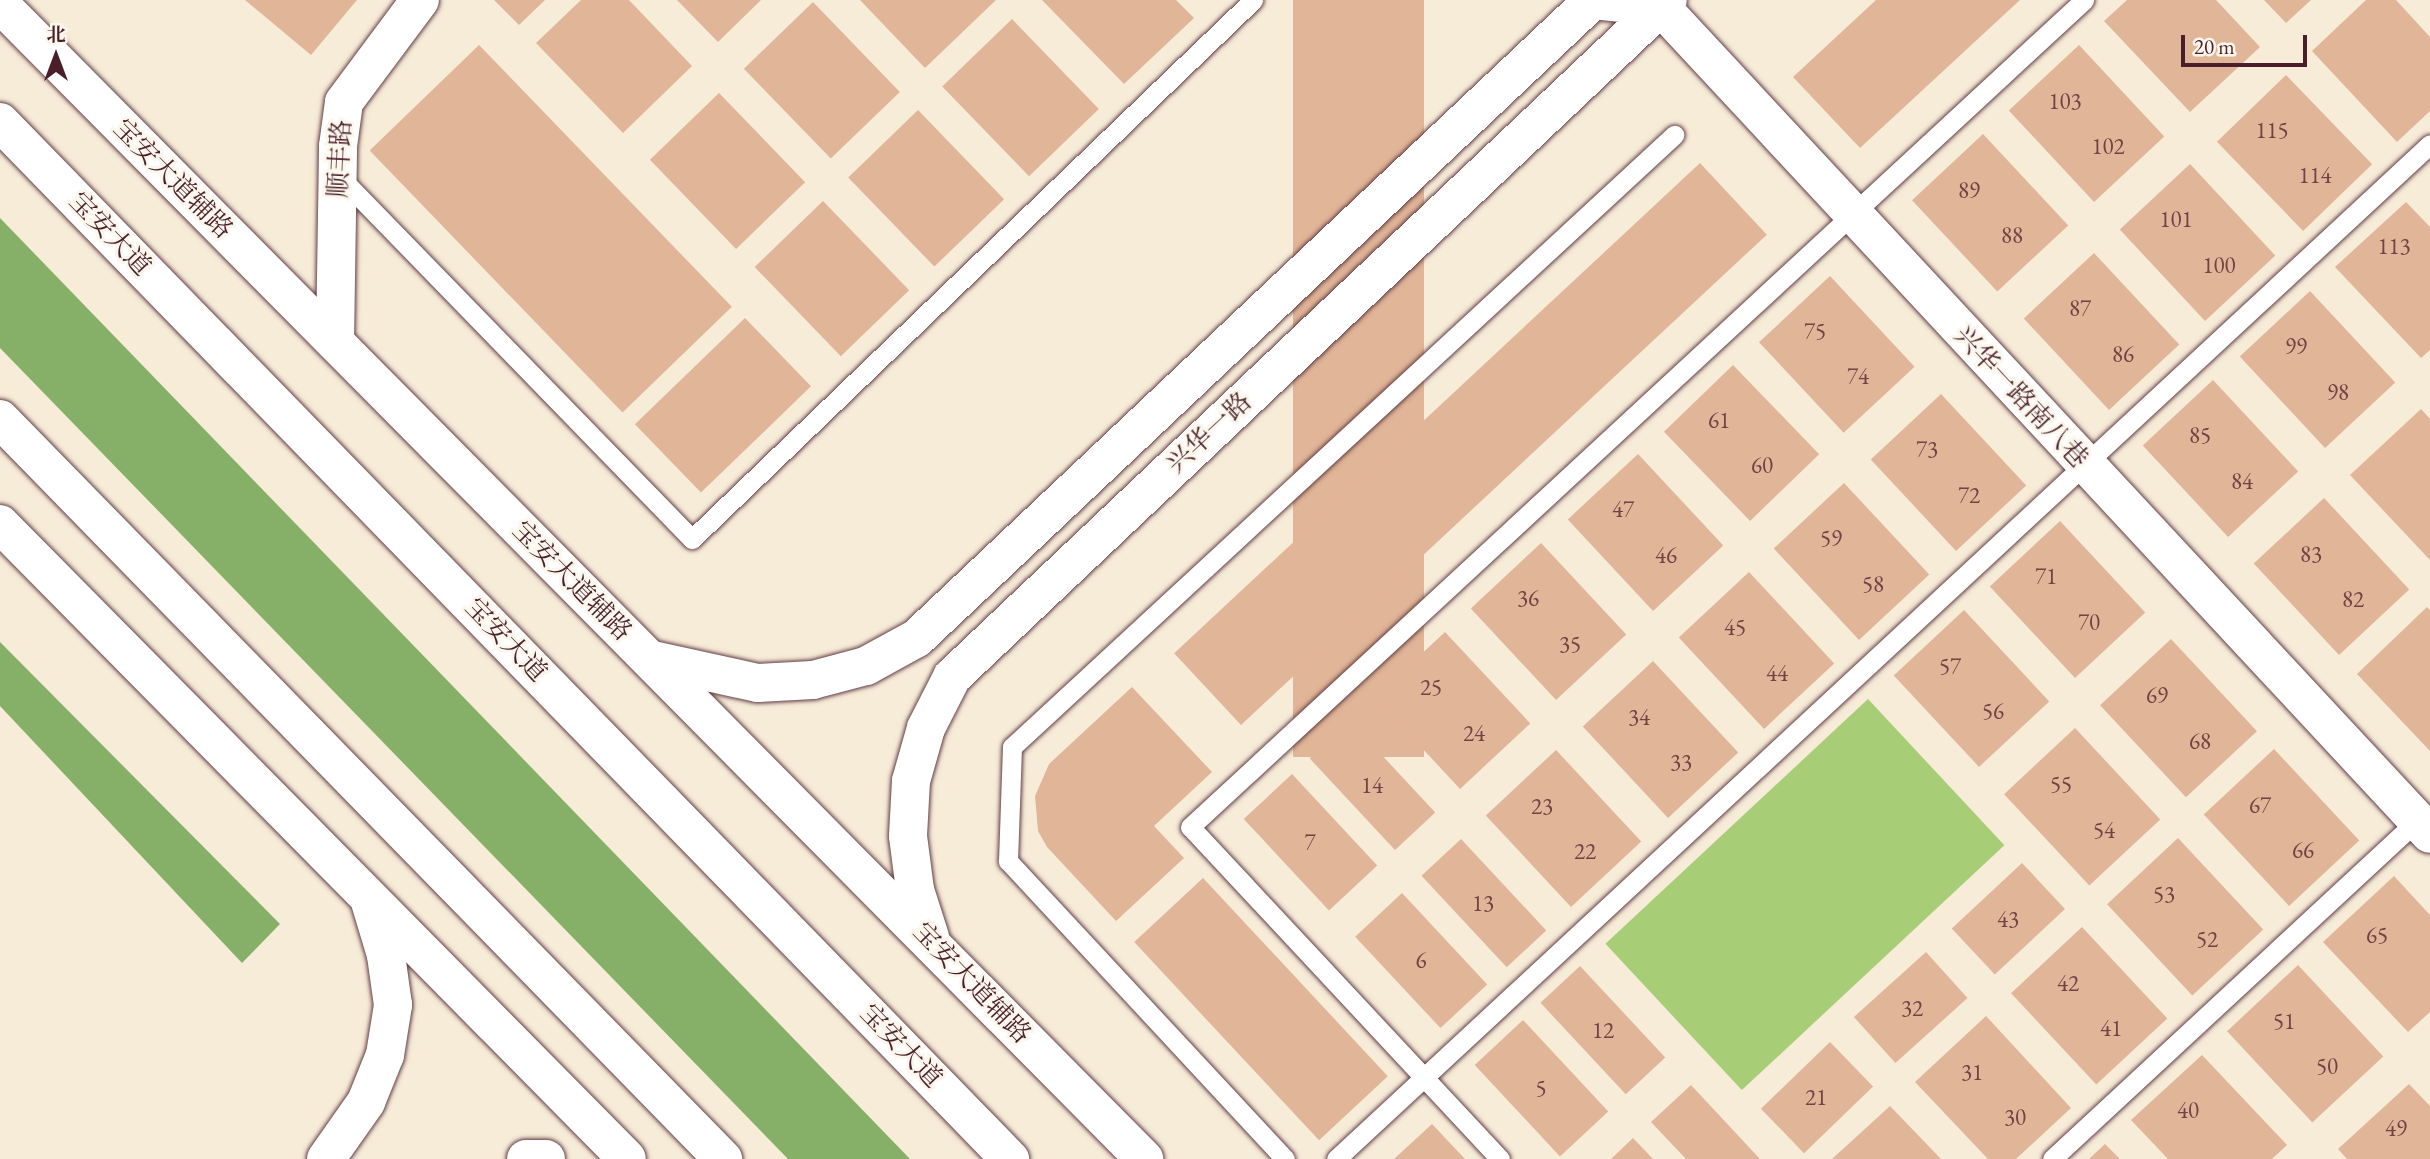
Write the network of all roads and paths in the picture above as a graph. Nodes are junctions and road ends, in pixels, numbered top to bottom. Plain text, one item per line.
1 (420, 0) edge
2 (1253, 0) edge
3 (1593, 0) edge
4 (2084, 0) edge
5 (0, 4) edge
6 (1665, 4) edge
7 (0, 122) edge
8 (1675, 135) dead end
9 (2430, 145) edge
10 (337, 173) junction
11 (1851, 216) junction
12 (335, 342) junction
13 (0, 419) edge
14 (2085, 465) junction
15 (0, 524) edge
16 (650, 659) junction
17 (2426, 821) edge
18 (369, 897) junction
19 (932, 943) junction
20 (868, 1012) junction
21 (1424, 1078) junction
22 (679, 1114) junction
23 (326, 1159) edge
24 (526, 1159) edge
25 (546, 1159) edge
26 (626, 1159) edge
27 (711, 1159) edge
28 (723, 1159) edge
29 (1010, 1159) edge
30 (1039, 1159) edge
31 (1144, 1159) edge
32 (1285, 1159) edge
33 (1336, 1159) edge
34 (1500, 1159) edge
35 (2052, 1159) edge

1 - 10 main road, 顺丰路
2 - 10 lane
3 - 6 main road
3 - 16 main road, 兴华一路
4 - 11 lane
5 - 12 main road, 宝安大道辅路
6 - 11 main road, 兴华一路南八巷
6 - 19 main road, 兴华一路
7 - 20 main road, 宝安大道
8 - 32 lane
9 - 14 lane
10 - 12 main road, 顺丰路
11 - 14 main road, 兴华一路南八巷
11 - 21 lane
12 - 16 main road, 宝安大道辅路
13 - 22 main road
14 - 17 main road, 兴华一路南八巷
14 - 21 lane
15 - 18 main road
16 - 19 main road, 宝安大道辅路
17 - 35 lane
18 - 23 main road
18 - 26 main road
19 - 31 main road, 宝安大道辅路
20 - 29 main road, 宝安大道
20 - 30 main road
21 - 33 lane
21 - 34 lane
22 - 27 main road
22 - 28 main road
24 - 25 main road

